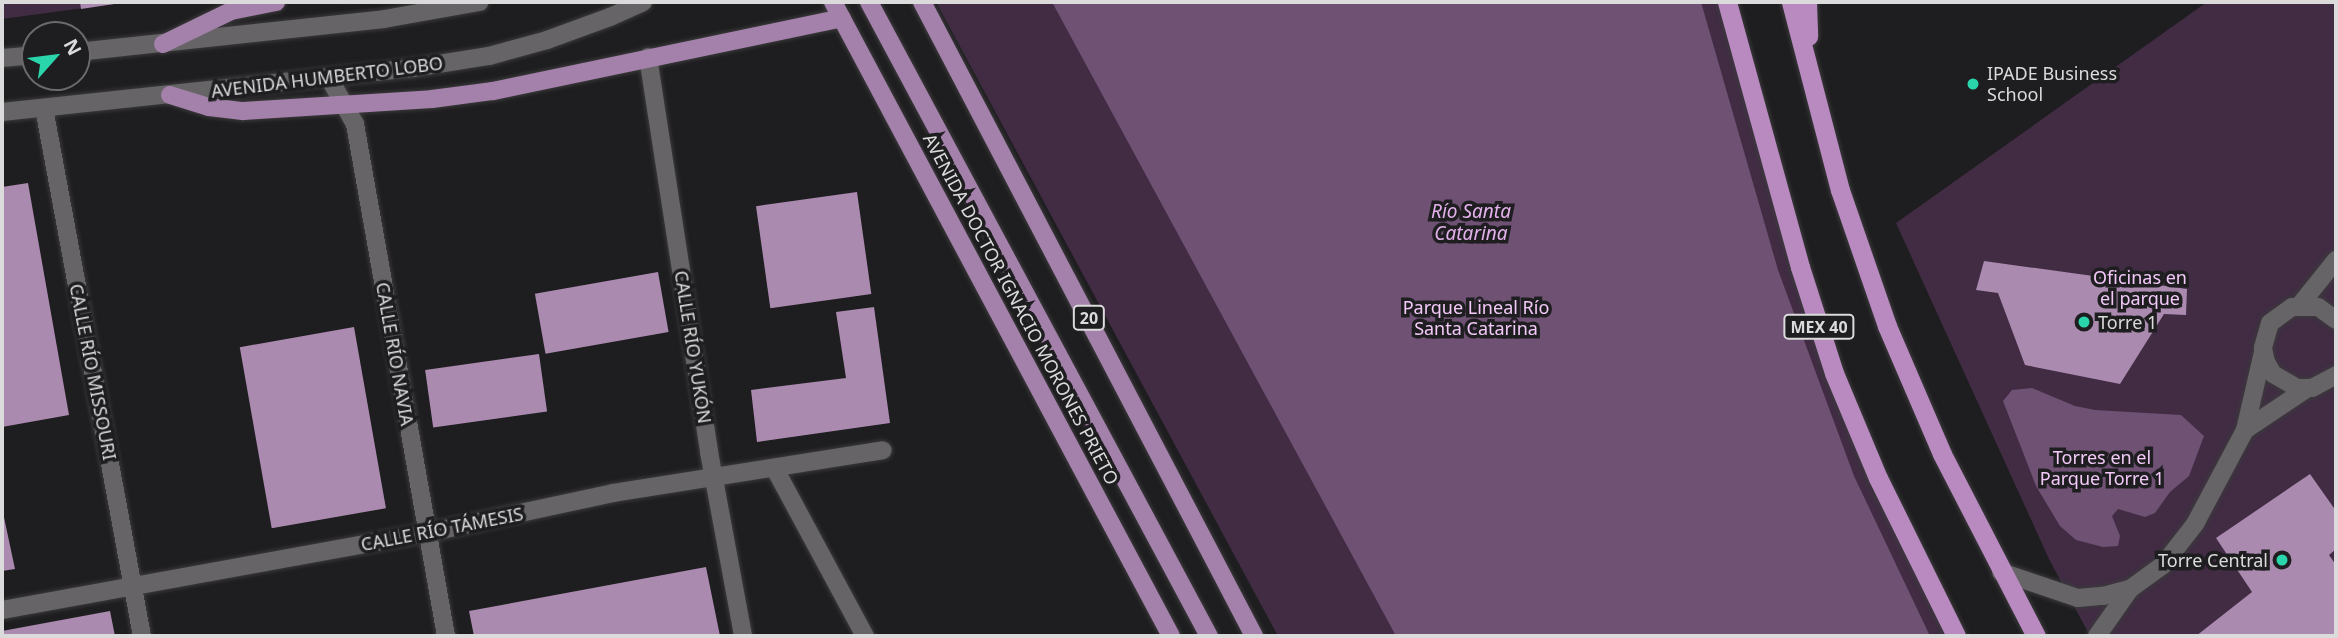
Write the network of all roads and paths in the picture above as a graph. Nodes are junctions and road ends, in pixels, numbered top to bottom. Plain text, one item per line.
1 (276, 2) edge
2 (479, 2) edge
3 (643, 2) edge
4 (869, 2) edge
5 (922, 2) edge
6 (1727, 2) edge
7 (1791, 2) edge
8 (1807, 2) edge
9 (837, 10) edge
10 (163, 44) junction
11 (91, 51) edge
12 (21, 56) edge
13 (649, 57) junction
14 (2, 58) edge
15 (329, 78) junction
16 (1810, 79) junction
17 (170, 95) junction
18 (342, 106) junction
19 (44, 108) junction
20 (2, 112) edge
21 (2336, 260) edge
22 (2314, 284) junction
23 (2300, 305) junction
24 (2333, 316) edge
25 (2263, 352) junction
26 (2336, 375) edge
27 (2308, 388) junction
28 (2245, 430) junction
29 (883, 450) dead end
30 (775, 469) junction
31 (713, 479) junction
32 (427, 533) junction
33 (2001, 572) junction
34 (133, 586) junction
35 (2130, 589) junction
36 (2, 610) edge
37 (142, 636) edge
38 (446, 636) edge
39 (743, 636) edge
40 (865, 636) edge
41 (1171, 636) edge
42 (1209, 636) edge
43 (1254, 636) edge
44 (1956, 636) edge
45 (2036, 636) edge
46 (2097, 636) edge

1 - 10 main road
2 - 10 street
3 - 15 street, AVENIDA HUMBERTO LOBO
4 - 42 main road
5 - 43 main road, 20
6 - 44 highway, MEX 40
7 - 16 highway, MEX 40
8 - 16 highway
9 - 13 main road
9 - 41 main road, AVENIDA DOCTOR IGNACIO MORONES PRIETO
10 - 11 street
12 - 14 street
13 - 18 main road
13 - 31 street, CALLE RÍO YUKÓN
15 - 17 street, AVENIDA HUMBERTO LOBO
15 - 18 street, CALLE RÍO NAVIA
16 - 33 highway, MEX 40
17 - 18 main road
17 - 19 street, AVENIDA HUMBERTO LOBO
18 - 32 street, CALLE RÍO NAVIA
19 - 20 street, AVENIDA HUMBERTO LOBO
19 - 34 street, CALLE RÍO MISSOURI
21 - 22 street
22 - 23 street
22 - 24 street
23 - 24 street
23 - 25 street
25 - 27 street
25 - 28 street
26 - 27 street
27 - 28 street
28 - 35 street
29 - 30 street, CALLE RÍO TÁMESIS
30 - 31 street, CALLE RÍO TÁMESIS
30 - 40 street
31 - 32 street, CALLE RÍO TÁMESIS
31 - 39 street, CALLE RÍO YUKÓN
32 - 34 street, CALLE RÍO TÁMESIS
32 - 38 street, CALLE RÍO NAVIA
33 - 35 street
33 - 45 highway, MEX 40
34 - 36 street, CALLE RÍO TÁMESIS
34 - 37 street, CALLE RÍO MISSOURI
35 - 46 street

